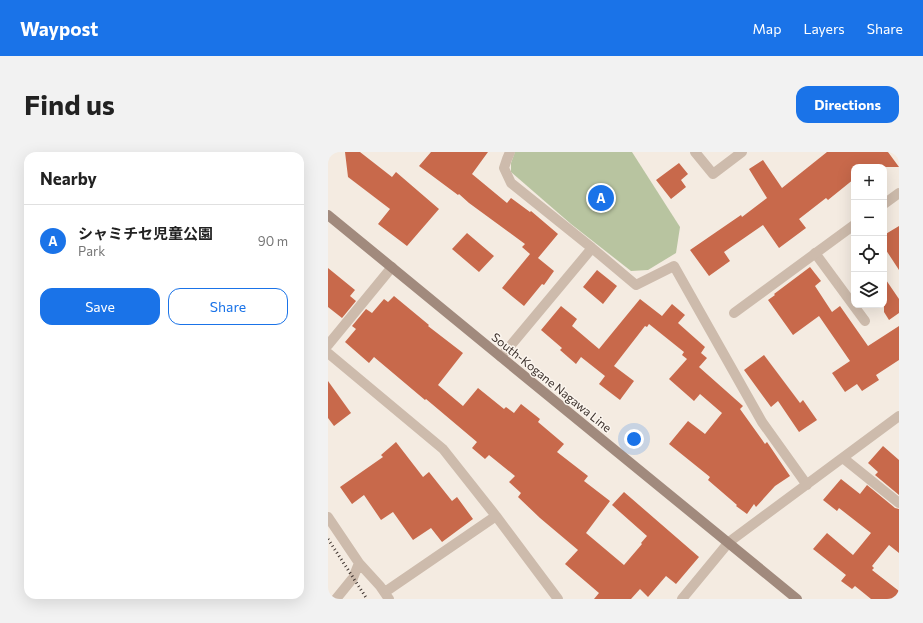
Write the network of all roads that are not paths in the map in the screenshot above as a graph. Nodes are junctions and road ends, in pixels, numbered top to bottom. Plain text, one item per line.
1 (510, 152) edge
2 (695, 152) edge
3 (742, 152) edge
4 (899, 193) edge
5 (887, 202) edge
6 (328, 215) edge
7 (851, 227) edge
8 (592, 248) junction
9 (815, 253) junction
10 (392, 267) junction
11 (734, 313) dead end
12 (865, 322) dead end
13 (328, 345) edge
14 (328, 353) edge
15 (501, 358) junction
16 (899, 416) edge
17 (843, 458) junction
18 (807, 485) junction
19 (899, 503) edge
20 (496, 516) junction
21 (328, 517) edge
22 (729, 542) junction
23 (359, 563) junction
24 (387, 596) edge
25 (336, 599) edge
26 (558, 599) edge
27 (682, 599) edge
28 (797, 599) edge

1 - 8 street
2 - 3 street
4 - 5 street
6 - 10 main road, South-Kogane Nagawa Line
7 - 9 street
8 - 15 street
8 - 18 street
9 - 11 street
9 - 12 street
10 - 13 street
10 - 15 main road, South-Kogane Nagawa Line
14 - 20 street
15 - 22 main road, South-Kogane Nagawa Line
16 - 17 street
17 - 18 street
17 - 19 street
18 - 22 street
20 - 24 street
20 - 26 street
21 - 23 street
22 - 27 street
22 - 28 main road, South-Kogane Nagawa Line
23 - 24 street
23 - 25 street

